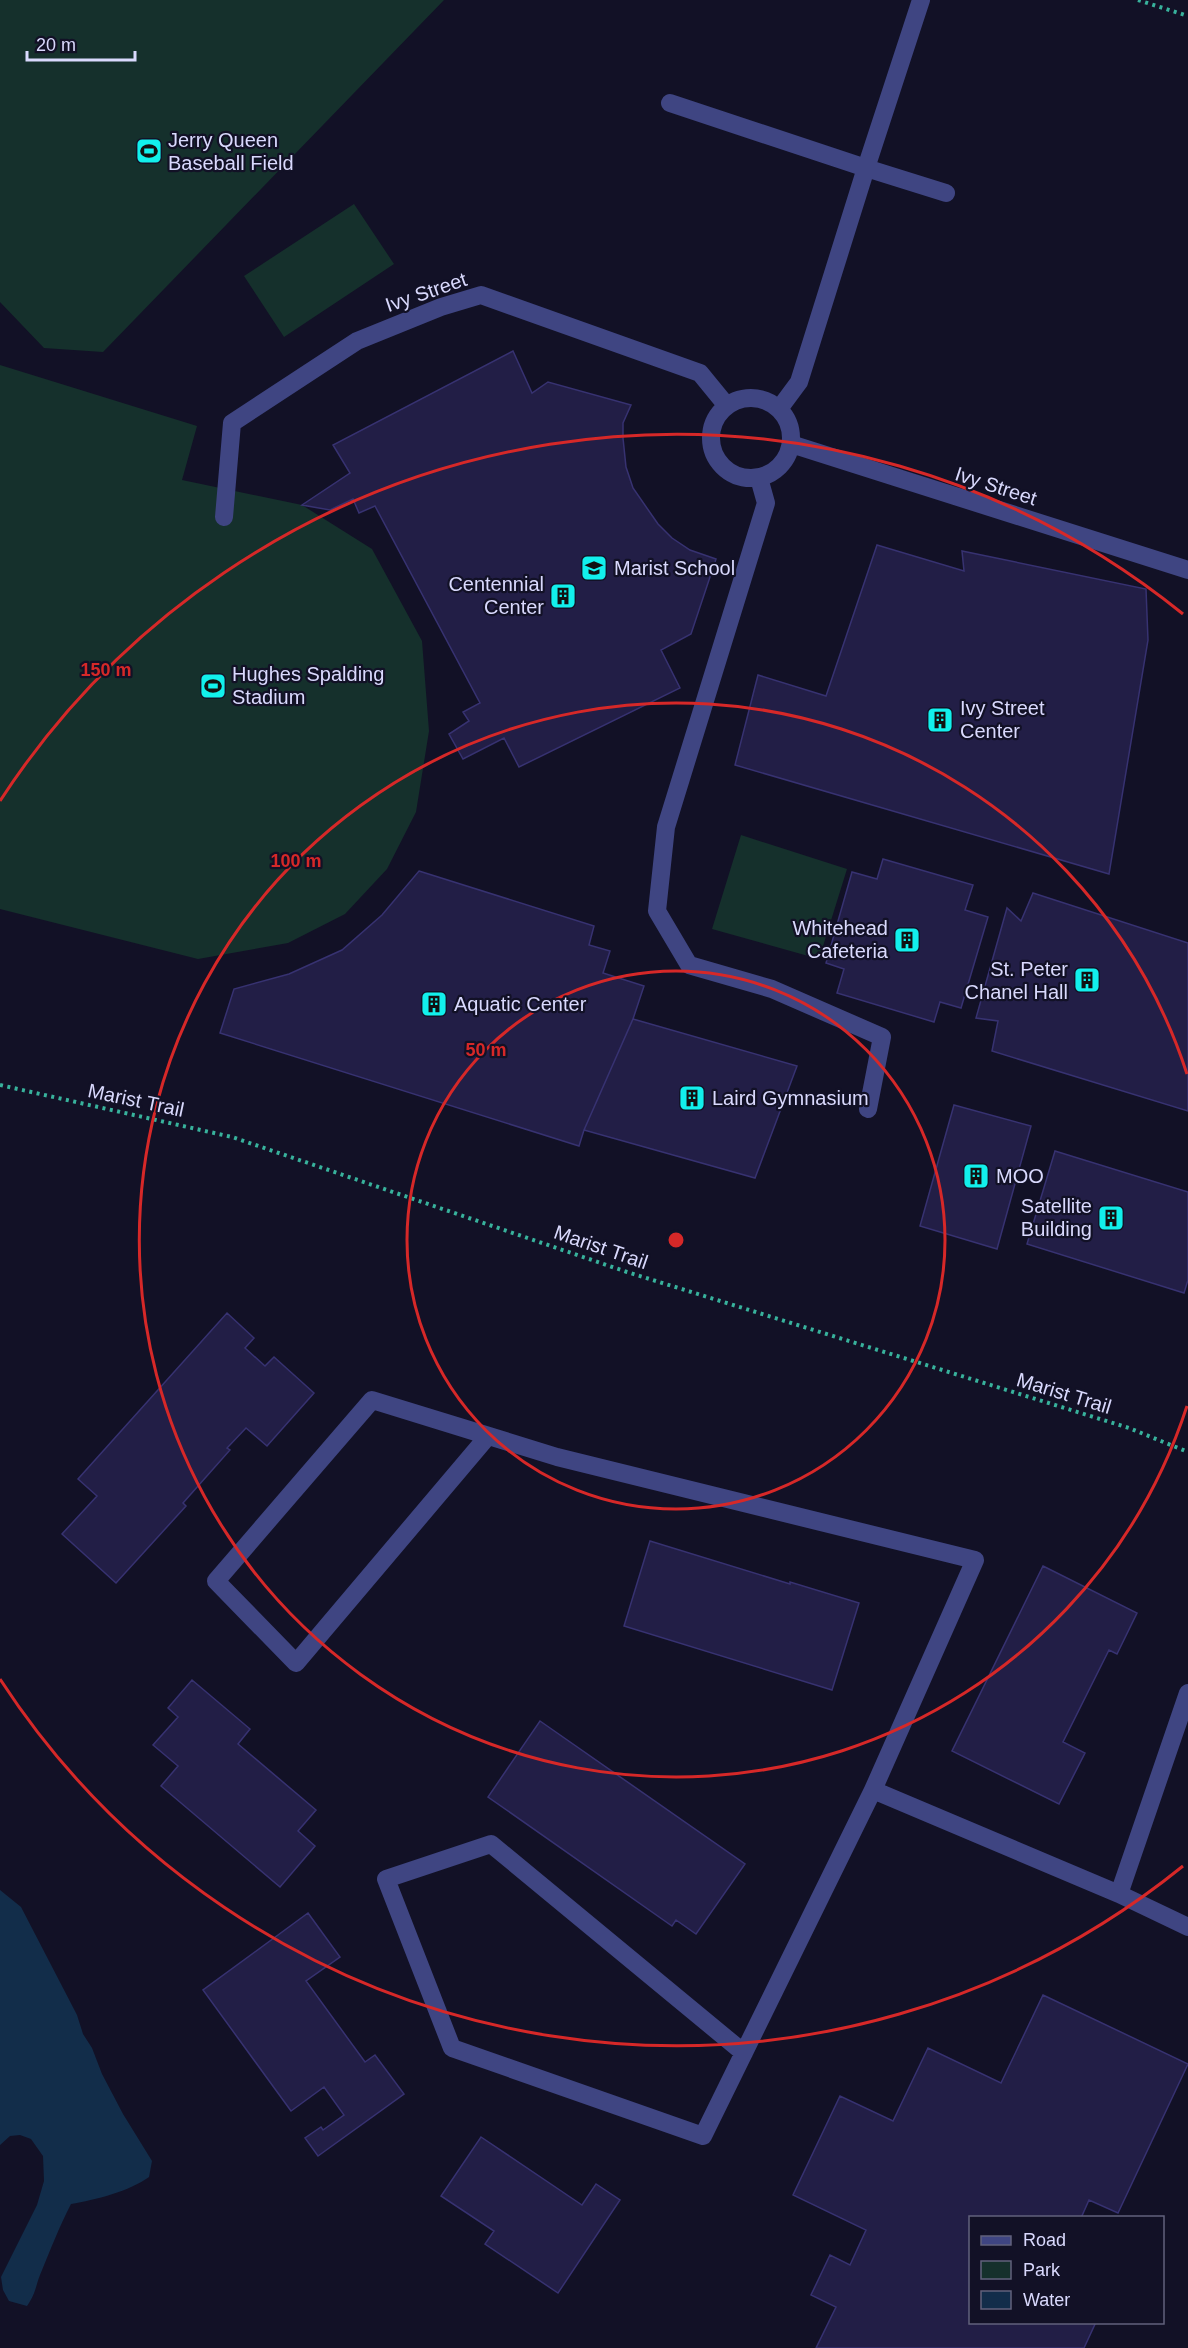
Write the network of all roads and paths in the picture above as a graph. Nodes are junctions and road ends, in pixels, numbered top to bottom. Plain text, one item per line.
1 (921, 0) edge
2 (1138, 0) edge
3 (1188, 16) edge
4 (670, 103) dead end
5 (866, 168) junction
6 (946, 193) dead end
7 (727, 406) junction
8 (779, 409) junction
9 (791, 444) junction
10 (759, 478) junction
11 (224, 517) dead end
12 (1188, 570) edge
13 (0, 1085) edge
14 (868, 1109) dead end
15 (488, 1436) junction
16 (1188, 1452) edge
17 (1188, 1693) edge
18 (873, 1791) junction
19 (1119, 1894) junction
20 (1188, 1927) edge
21 (744, 2053) junction

1 - 5 street
2 - 3 path
4 - 5 street
5 - 6 street
5 - 8 street
7 - 8 street
7 - 10 street
7 - 11 street, Ivy Street
8 - 9 street
9 - 10 street
9 - 12 street, Ivy Street
10 - 14 street
13 - 16 path, Marist Trail
15 - 15 street
15 - 18 street
17 - 19 street
18 - 19 street
18 - 21 street
19 - 20 street
21 - 21 street

